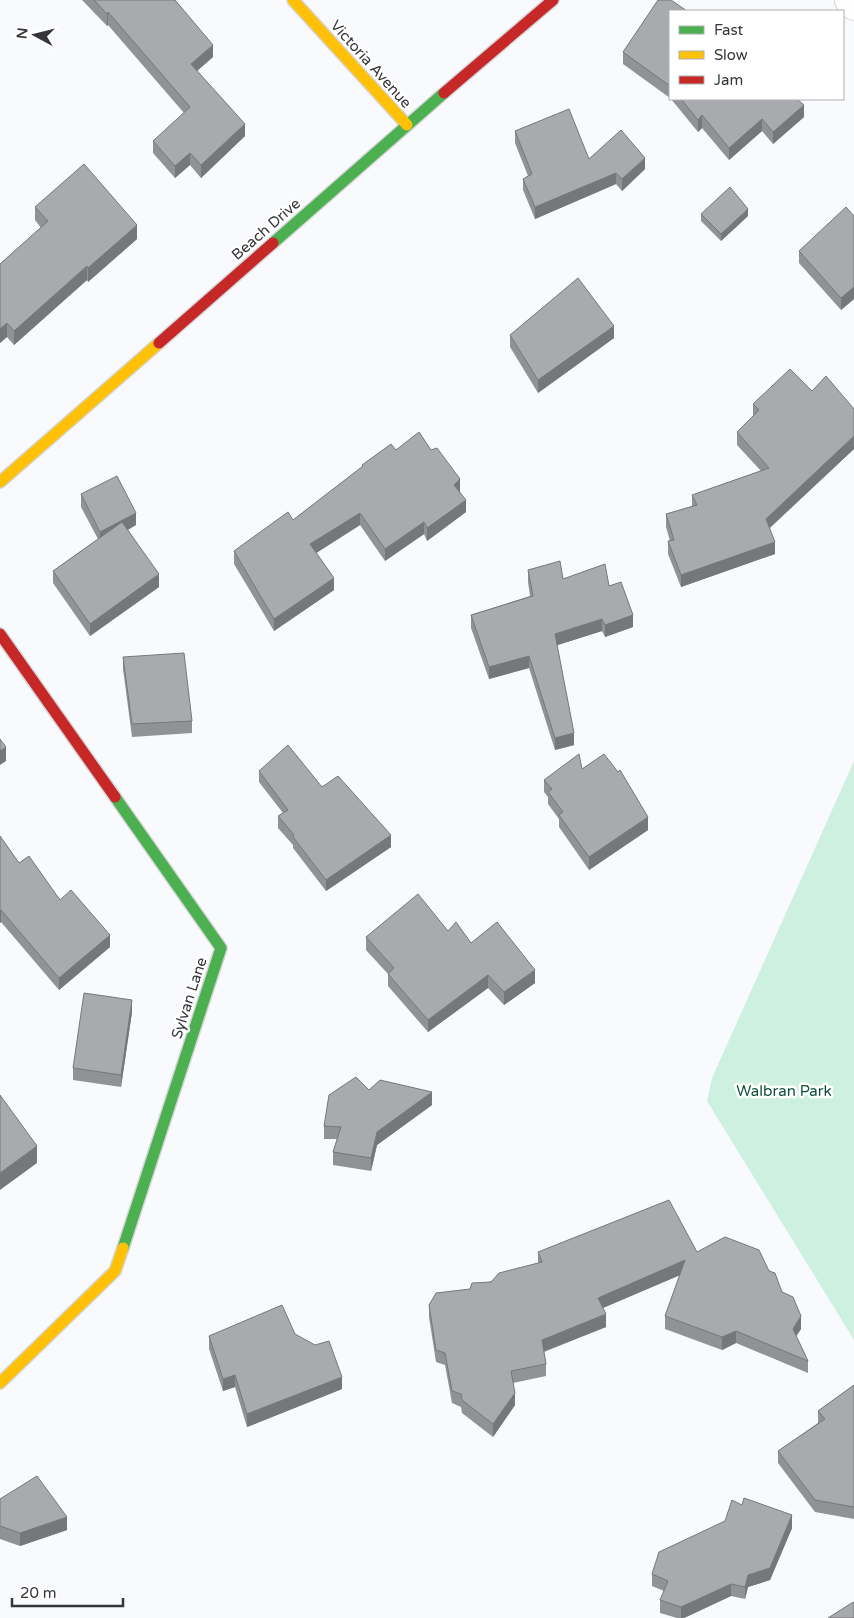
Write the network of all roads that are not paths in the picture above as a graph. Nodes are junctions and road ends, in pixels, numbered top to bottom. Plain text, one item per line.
1 (293, 0) edge
2 (553, 0) edge
3 (849, 0) edge
4 (854, 6) edge
5 (407, 125) junction
6 (0, 482) edge
7 (0, 634) edge
8 (0, 1383) edge

1 - 5 street, Victoria Avenue
2 - 5 street, Beach Drive
3 - 4 street
5 - 6 street, Beach Drive
7 - 8 street, Sylvan Lane

